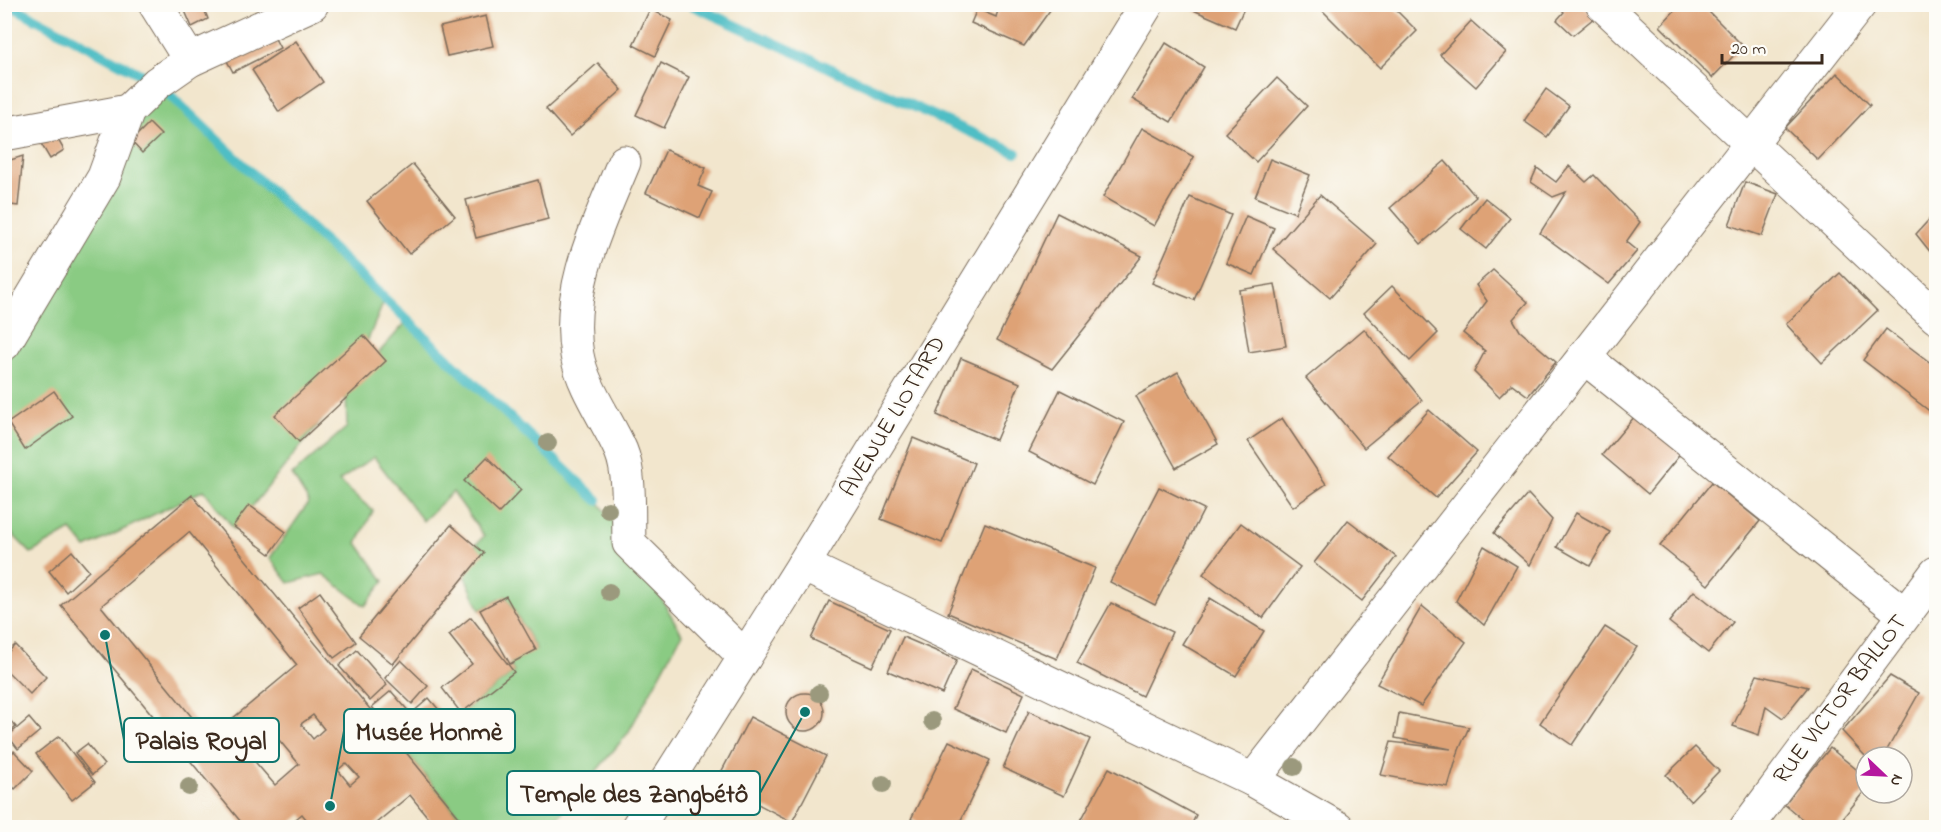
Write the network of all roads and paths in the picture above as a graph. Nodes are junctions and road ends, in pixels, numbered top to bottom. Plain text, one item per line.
1 (155, 4) edge
2 (312, 4) edge
3 (1147, 4) edge
4 (1602, 4) edge
5 (1860, 4) edge
6 (190, 60) junction
7 (128, 111) junction
8 (4, 134) edge
9 (1751, 144) junction
10 (624, 162) dead end
11 (1936, 317) edge
12 (4, 344) edge
13 (1584, 357) junction
14 (803, 565) junction
15 (1936, 573) edge
16 (1904, 614) junction
17 (745, 657) junction
18 (1253, 780) junction
19 (637, 828) edge
20 (1338, 828) edge
21 (1746, 828) edge

1 - 6 street
2 - 6 street
3 - 14 street, AVENUE LIOTARD
4 - 9 street
5 - 9 street
6 - 7 street
7 - 8 street
7 - 12 street
9 - 11 street
9 - 13 street
10 - 17 street
13 - 16 street
13 - 18 street
14 - 17 street, AVENUE LIOTARD
14 - 18 street
15 - 16 street, RUE VICTOR BALLOT
16 - 21 street, RUE VICTOR BALLOT
17 - 19 street, AVENUE LIOTARD
18 - 20 street

